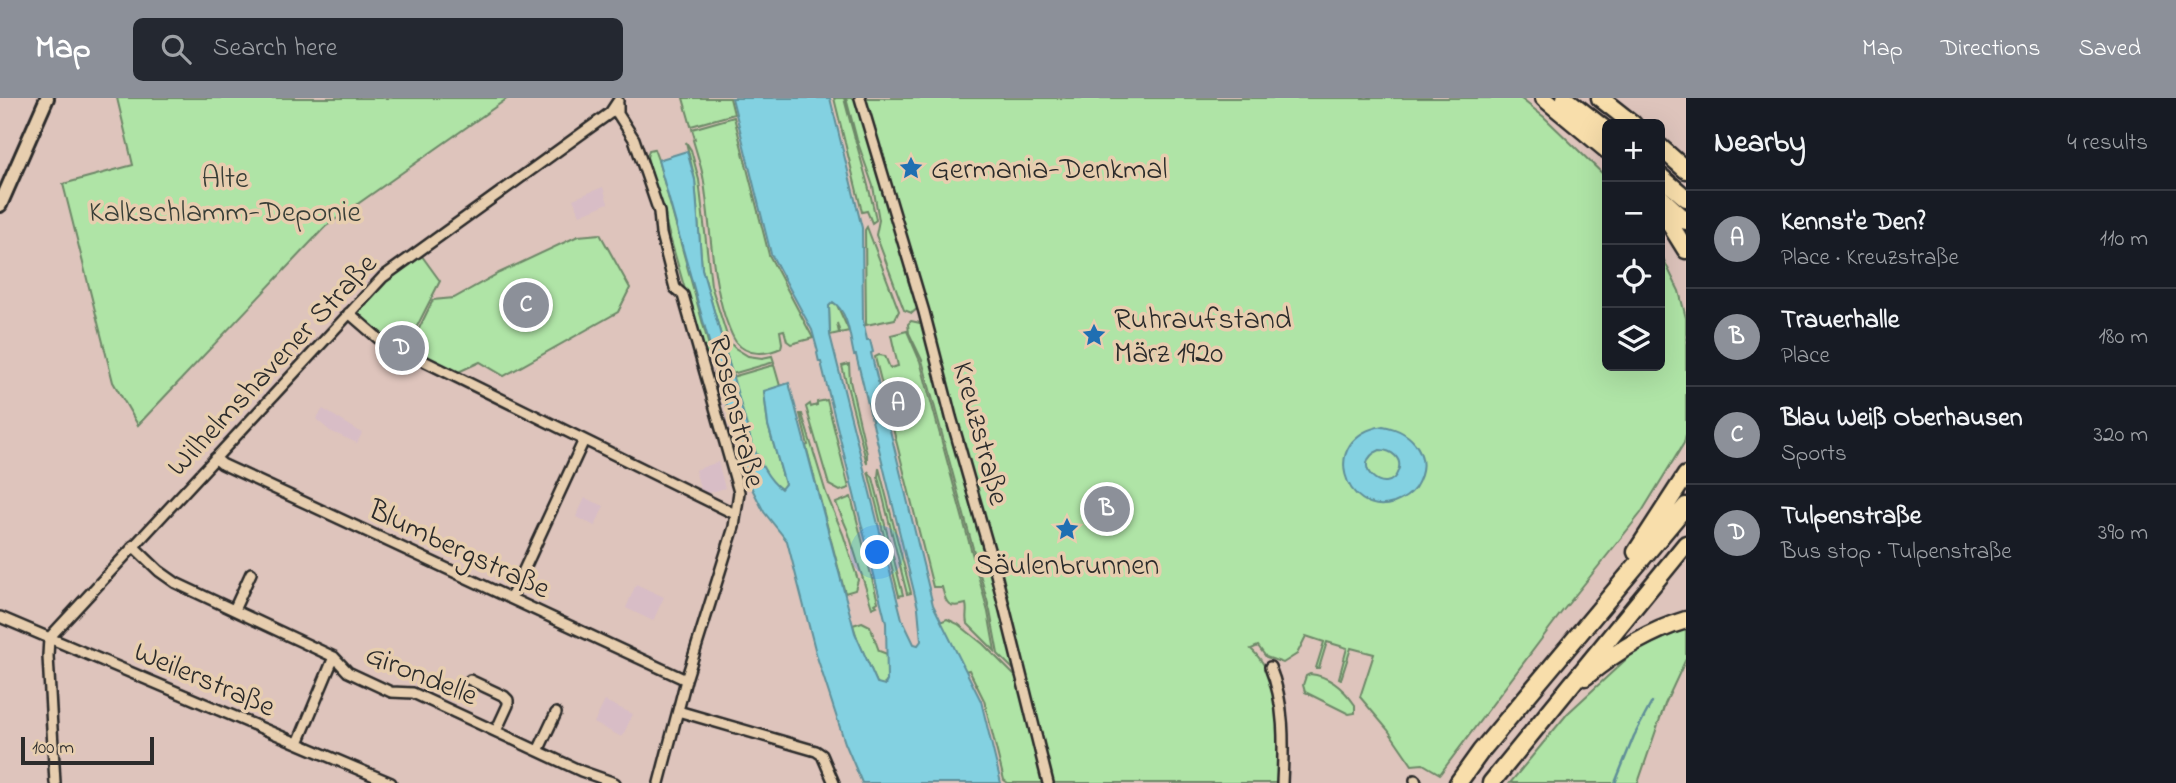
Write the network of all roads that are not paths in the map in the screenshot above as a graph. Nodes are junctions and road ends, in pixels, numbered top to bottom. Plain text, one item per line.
1 (47, 98) edge
2 (860, 98) edge
3 (1544, 98) edge
4 (1565, 98) edge
5 (1600, 98) edge
6 (619, 100) edge
7 (1627, 119) edge
8 (1602, 141) edge
9 (1602, 142) edge
10 (1665, 151) edge
11 (1686, 170) edge
12 (1665, 180) edge
13 (1686, 198) edge
14 (1665, 202) edge
15 (0, 205) edge
16 (1665, 216) edge
17 (1686, 221) edge
18 (1686, 250) edge
19 (349, 313) junction
20 (584, 440) junction
21 (215, 458) junction
22 (1686, 475) edge
23 (1686, 506) edge
24 (735, 514) junction
25 (1686, 544) edge
26 (134, 547) junction
27 (251, 573) dead end
28 (511, 598) junction
29 (234, 610) junction
30 (1596, 614) junction
31 (0, 617) edge
32 (1686, 620) edge
33 (49, 638) junction
34 (334, 657) junction
35 (1270, 667) dead end
36 (470, 680) dead end
37 (686, 680) junction
38 (1556, 701) junction
39 (678, 711) junction
40 (556, 713) dead end
41 (496, 731) junction
42 (298, 743) junction
43 (538, 751) junction
44 (55, 783) edge
45 (391, 783) edge
46 (615, 783) edge
47 (659, 783) edge
48 (834, 783) edge
49 (1048, 783) edge
50 (1282, 783) edge
51 (1458, 783) edge
52 (1491, 783) edge

1 - 15 main road
2 - 49 street, Kreuzstraße
3 - 9 highway
4 - 8 highway
5 - 7 highway
6 - 19 street, Wilhelmshavener Straße
6 - 24 street, Rosenstraße
10 - 11 highway
12 - 13 highway
14 - 17 highway
16 - 18 highway
19 - 20 street
19 - 21 street, Wilhelmshavener Straße
20 - 24 street
20 - 28 street
21 - 26 street, Wilhelmshavener Straße
21 - 28 street, Blumbergstraße
22 - 30 highway
23 - 30 highway
24 - 37 street, Rosenstraße
25 - 38 highway
26 - 29 street, Girondelle
26 - 33 street, Wilhelmshavener Straße
27 - 29 street
28 - 37 street, Blumbergstraße
29 - 34 street, Girondelle
30 - 51 highway
31 - 33 street, Weilerstraße
32 - 38 highway
33 - 42 street, Weilerstraße
33 - 44 street
34 - 41 street, Girondelle
34 - 42 street, Girondelle
35 - 50 street
36 - 41 street, Girondelle
37 - 39 street, Rosenstraße
38 - 52 highway
39 - 47 street, Rosenstraße
39 - 48 street
40 - 43 street
41 - 43 street, Girondelle
42 - 45 street, Weilerstraße
43 - 46 street, Girondelle

